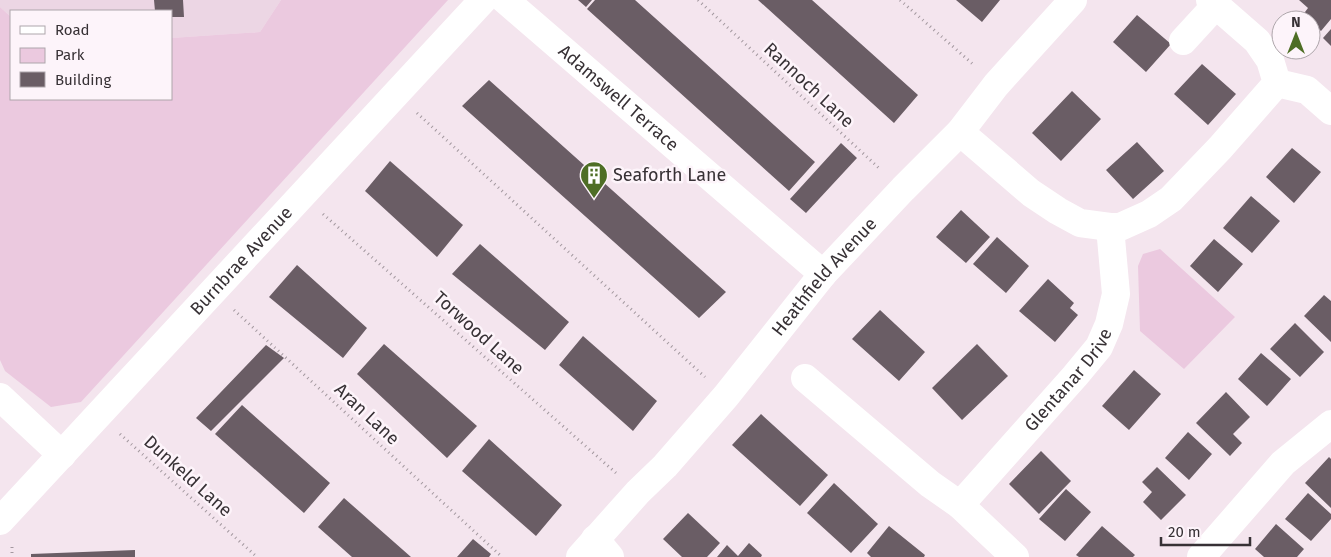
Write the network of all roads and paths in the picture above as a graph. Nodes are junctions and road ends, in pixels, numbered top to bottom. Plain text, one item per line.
1 (483, 0) edge
2 (505, 0) edge
3 (698, 0) edge
4 (900, 0) edge
5 (1073, 0) edge
6 (1213, 3) edge
7 (1183, 41) dead end
8 (1277, 83) junction
9 (996, 85) junction
10 (396, 94) junction
11 (1331, 111) edge
12 (960, 132) junction
13 (902, 189) junction
14 (302, 195) junction
15 (1110, 227) junction
16 (824, 274) junction
17 (213, 291) junction
18 (805, 378) dead end
19 (726, 396) junction
20 (0, 397) edge
21 (100, 415) junction
22 (1331, 424) edge
23 (62, 455) junction
24 (638, 492) junction
25 (960, 505) junction
26 (0, 521) edge
27 (595, 551) edge
28 (257, 557) edge
29 (502, 557) edge
30 (1015, 557) edge
31 (1201, 557) edge

1 - 10 street, Burnbrae Avenue
2 - 16 street, Adamswell Terrace
3 - 13 path, Rannoch Lane
4 - 9 path
5 - 9 street, Heathfield Avenue
6 - 7 street
6 - 8 street
8 - 11 street
8 - 15 street
9 - 12 street, Heathfield Avenue
10 - 14 street, Burnbrae Avenue
10 - 19 path
12 - 13 street, Heathfield Avenue
12 - 15 street
13 - 16 street, Heathfield Avenue
14 - 17 street, Burnbrae Avenue
14 - 24 path, Torwood Lane
15 - 25 street, Glentanar Drive
16 - 19 street, Heathfield Avenue
17 - 21 street, Burnbrae Avenue
17 - 29 path, Aran Lane
18 - 25 street
19 - 24 street, Heathfield Avenue
20 - 23 street
21 - 23 street, Burnbrae Avenue
21 - 28 path, Dunkeld Lane
22 - 31 street
23 - 26 street, Burnbrae Avenue
24 - 27 street, Heathfield Avenue
25 - 30 street

